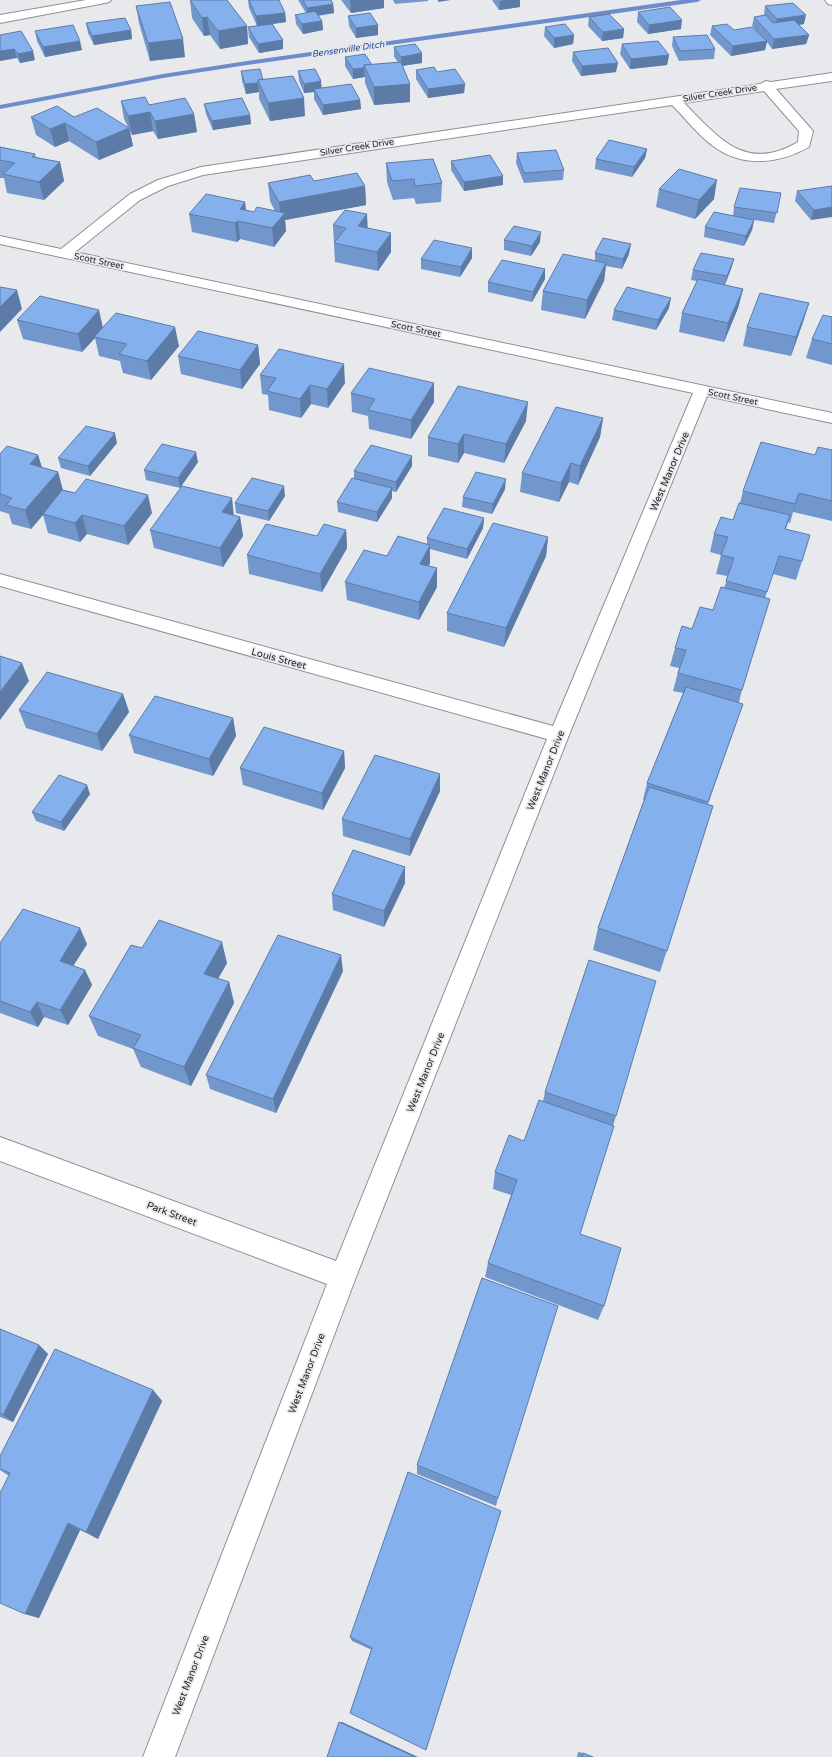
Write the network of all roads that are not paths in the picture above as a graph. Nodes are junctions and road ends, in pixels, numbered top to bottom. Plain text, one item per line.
1 (105, 0) edge
2 (0, 19) edge
3 (832, 77) edge
4 (766, 85) junction
5 (674, 100) junction
6 (0, 240) edge
7 (64, 253) junction
8 (702, 390) junction
9 (832, 418) edge
10 (0, 580) edge
11 (559, 735) junction
12 (0, 1149) edge
13 (343, 1277) junction
14 (158, 1757) edge

1 - 2 street
3 - 4 street, Silver Creek Drive
4 - 5 street, Silver Creek Drive
4 - 5 street, Silver Creek Drive
5 - 7 street, Silver Creek Drive
6 - 7 street, Scott Street
7 - 8 street, Scott Street
8 - 9 street, Scott Street
8 - 11 street, West Manor Drive
10 - 11 street, Louis Street
11 - 13 street, West Manor Drive
12 - 13 street, Park Street
13 - 14 street, West Manor Drive

